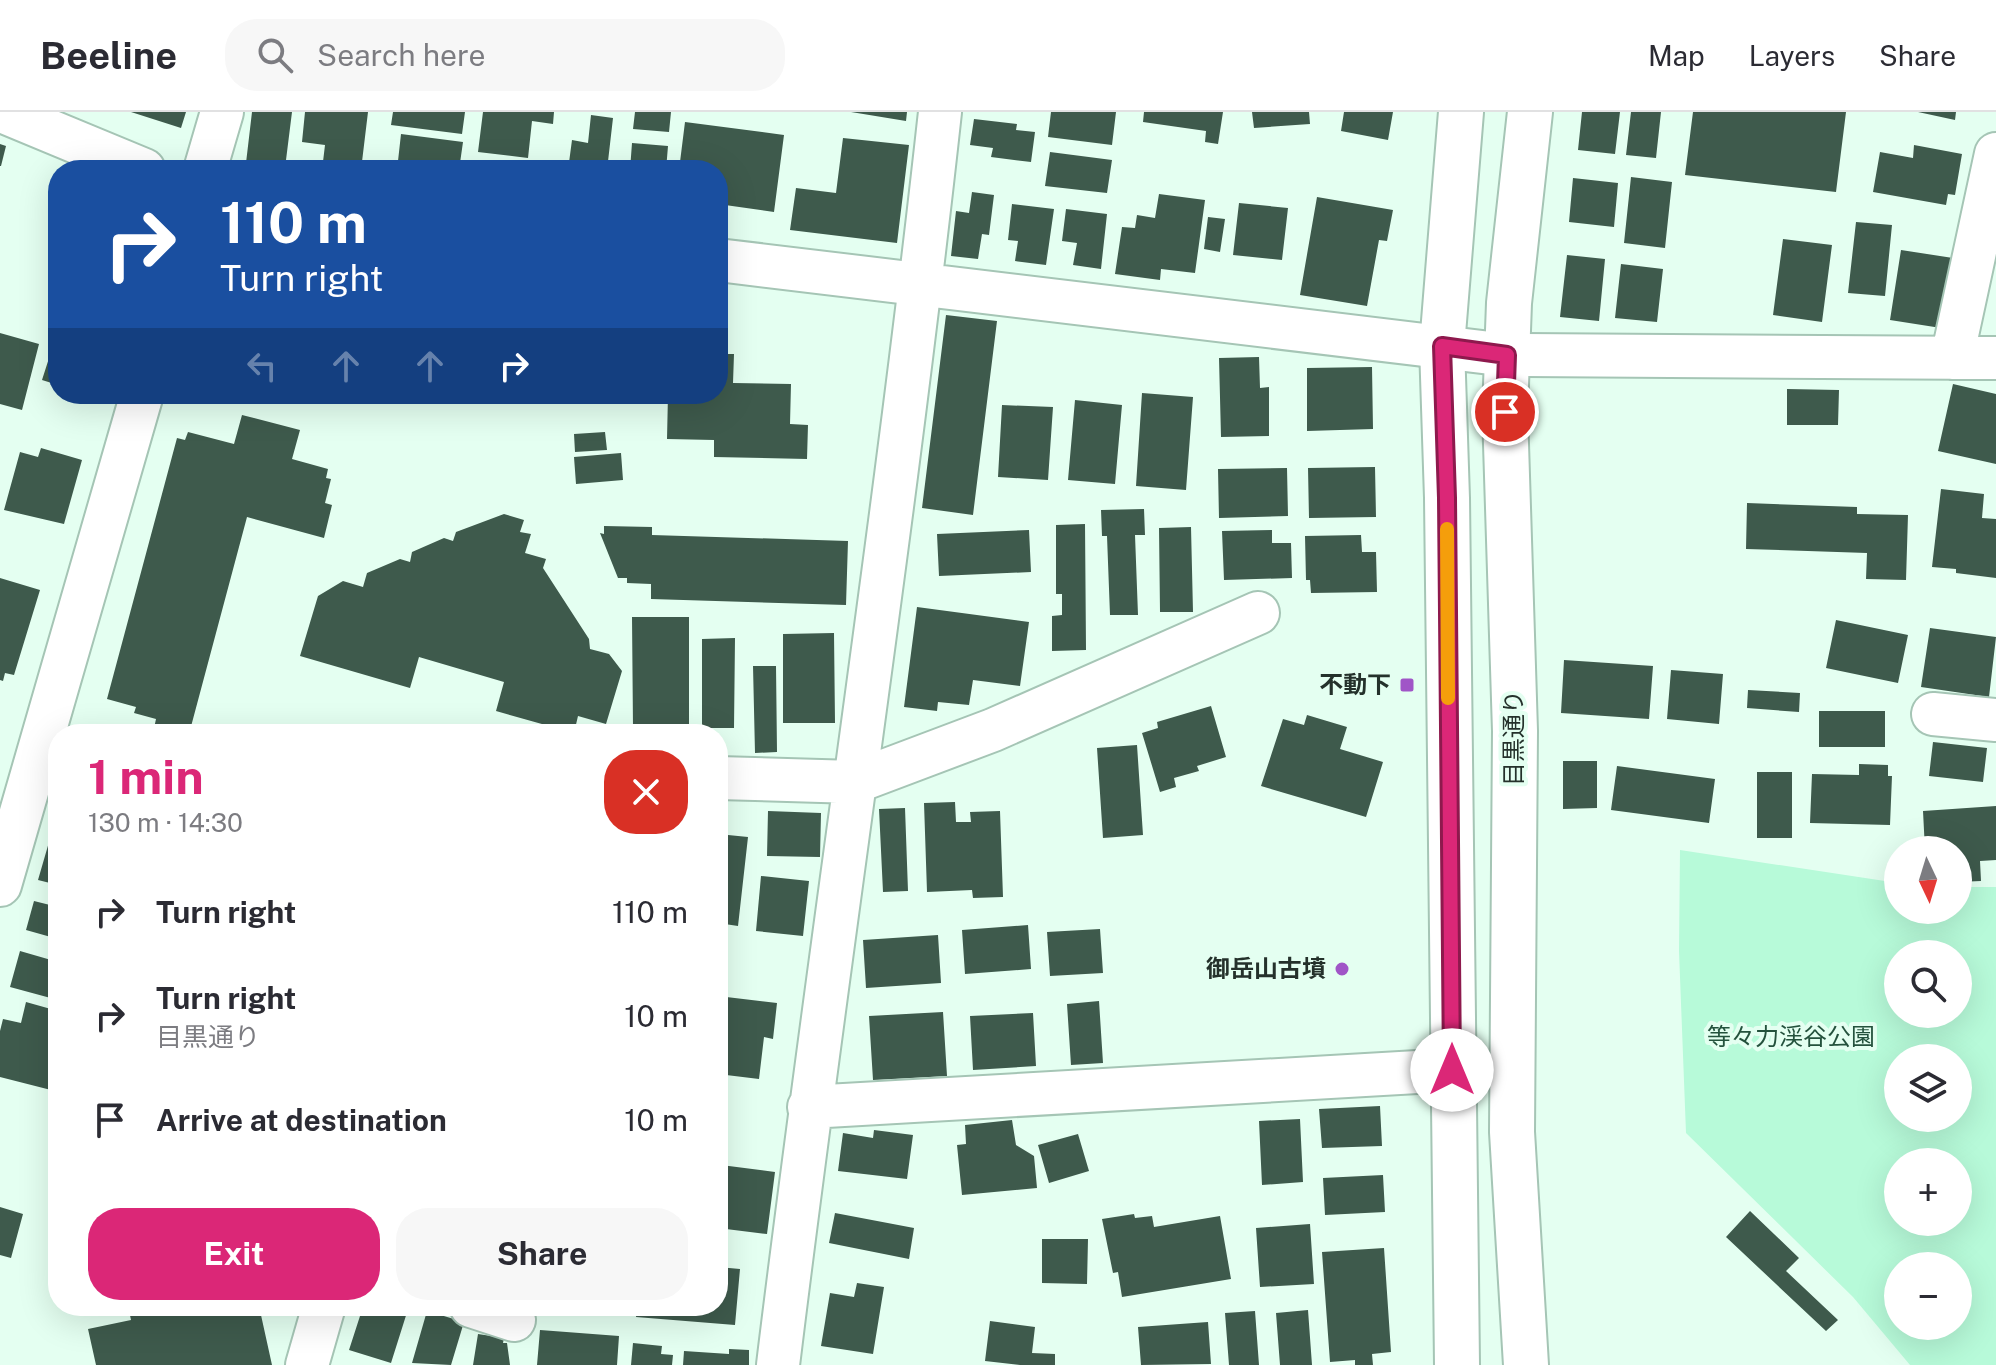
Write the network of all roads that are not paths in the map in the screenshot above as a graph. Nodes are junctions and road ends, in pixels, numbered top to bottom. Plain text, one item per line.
1 (4, 112) edge
2 (222, 112) edge
3 (940, 112) edge
4 (1461, 112) edge
5 (1530, 112) edge
6 (1996, 154) edge
7 (120, 160) edge
8 (208, 160) edge
9 (728, 261) edge
10 (921, 286) junction
11 (1442, 346) junction
12 (1507, 355) junction
13 (1952, 358) junction
14 (1996, 358) edge
15 (139, 404) edge
16 (1258, 613) dead end
17 (1933, 714) dead end
18 (1996, 720) edge
19 (728, 778) edge
20 (855, 782) junction
21 (11, 805) edge
22 (0, 885) edge
23 (1452, 1070) junction
24 (809, 1107) junction
25 (321, 1316) edge
26 (502, 1316) edge
27 (514, 1320) dead end
28 (307, 1365) edge
29 (778, 1365) edge
30 (1457, 1365) edge
31 (1526, 1365) edge

1 - 7 street
2 - 8 street
3 - 10 street
4 - 11 main road
5 - 12 main road, 目黒通り
6 - 13 street
9 - 10 street
10 - 11 street
10 - 20 street
11 - 12 street
11 - 23 main road
12 - 13 street
12 - 31 main road, 目黒通り
13 - 14 street
15 - 21 street
16 - 20 street
17 - 18 street
19 - 20 street
20 - 24 street
21 - 22 street
23 - 24 street
23 - 30 main road
24 - 29 street
25 - 28 street
26 - 27 street

